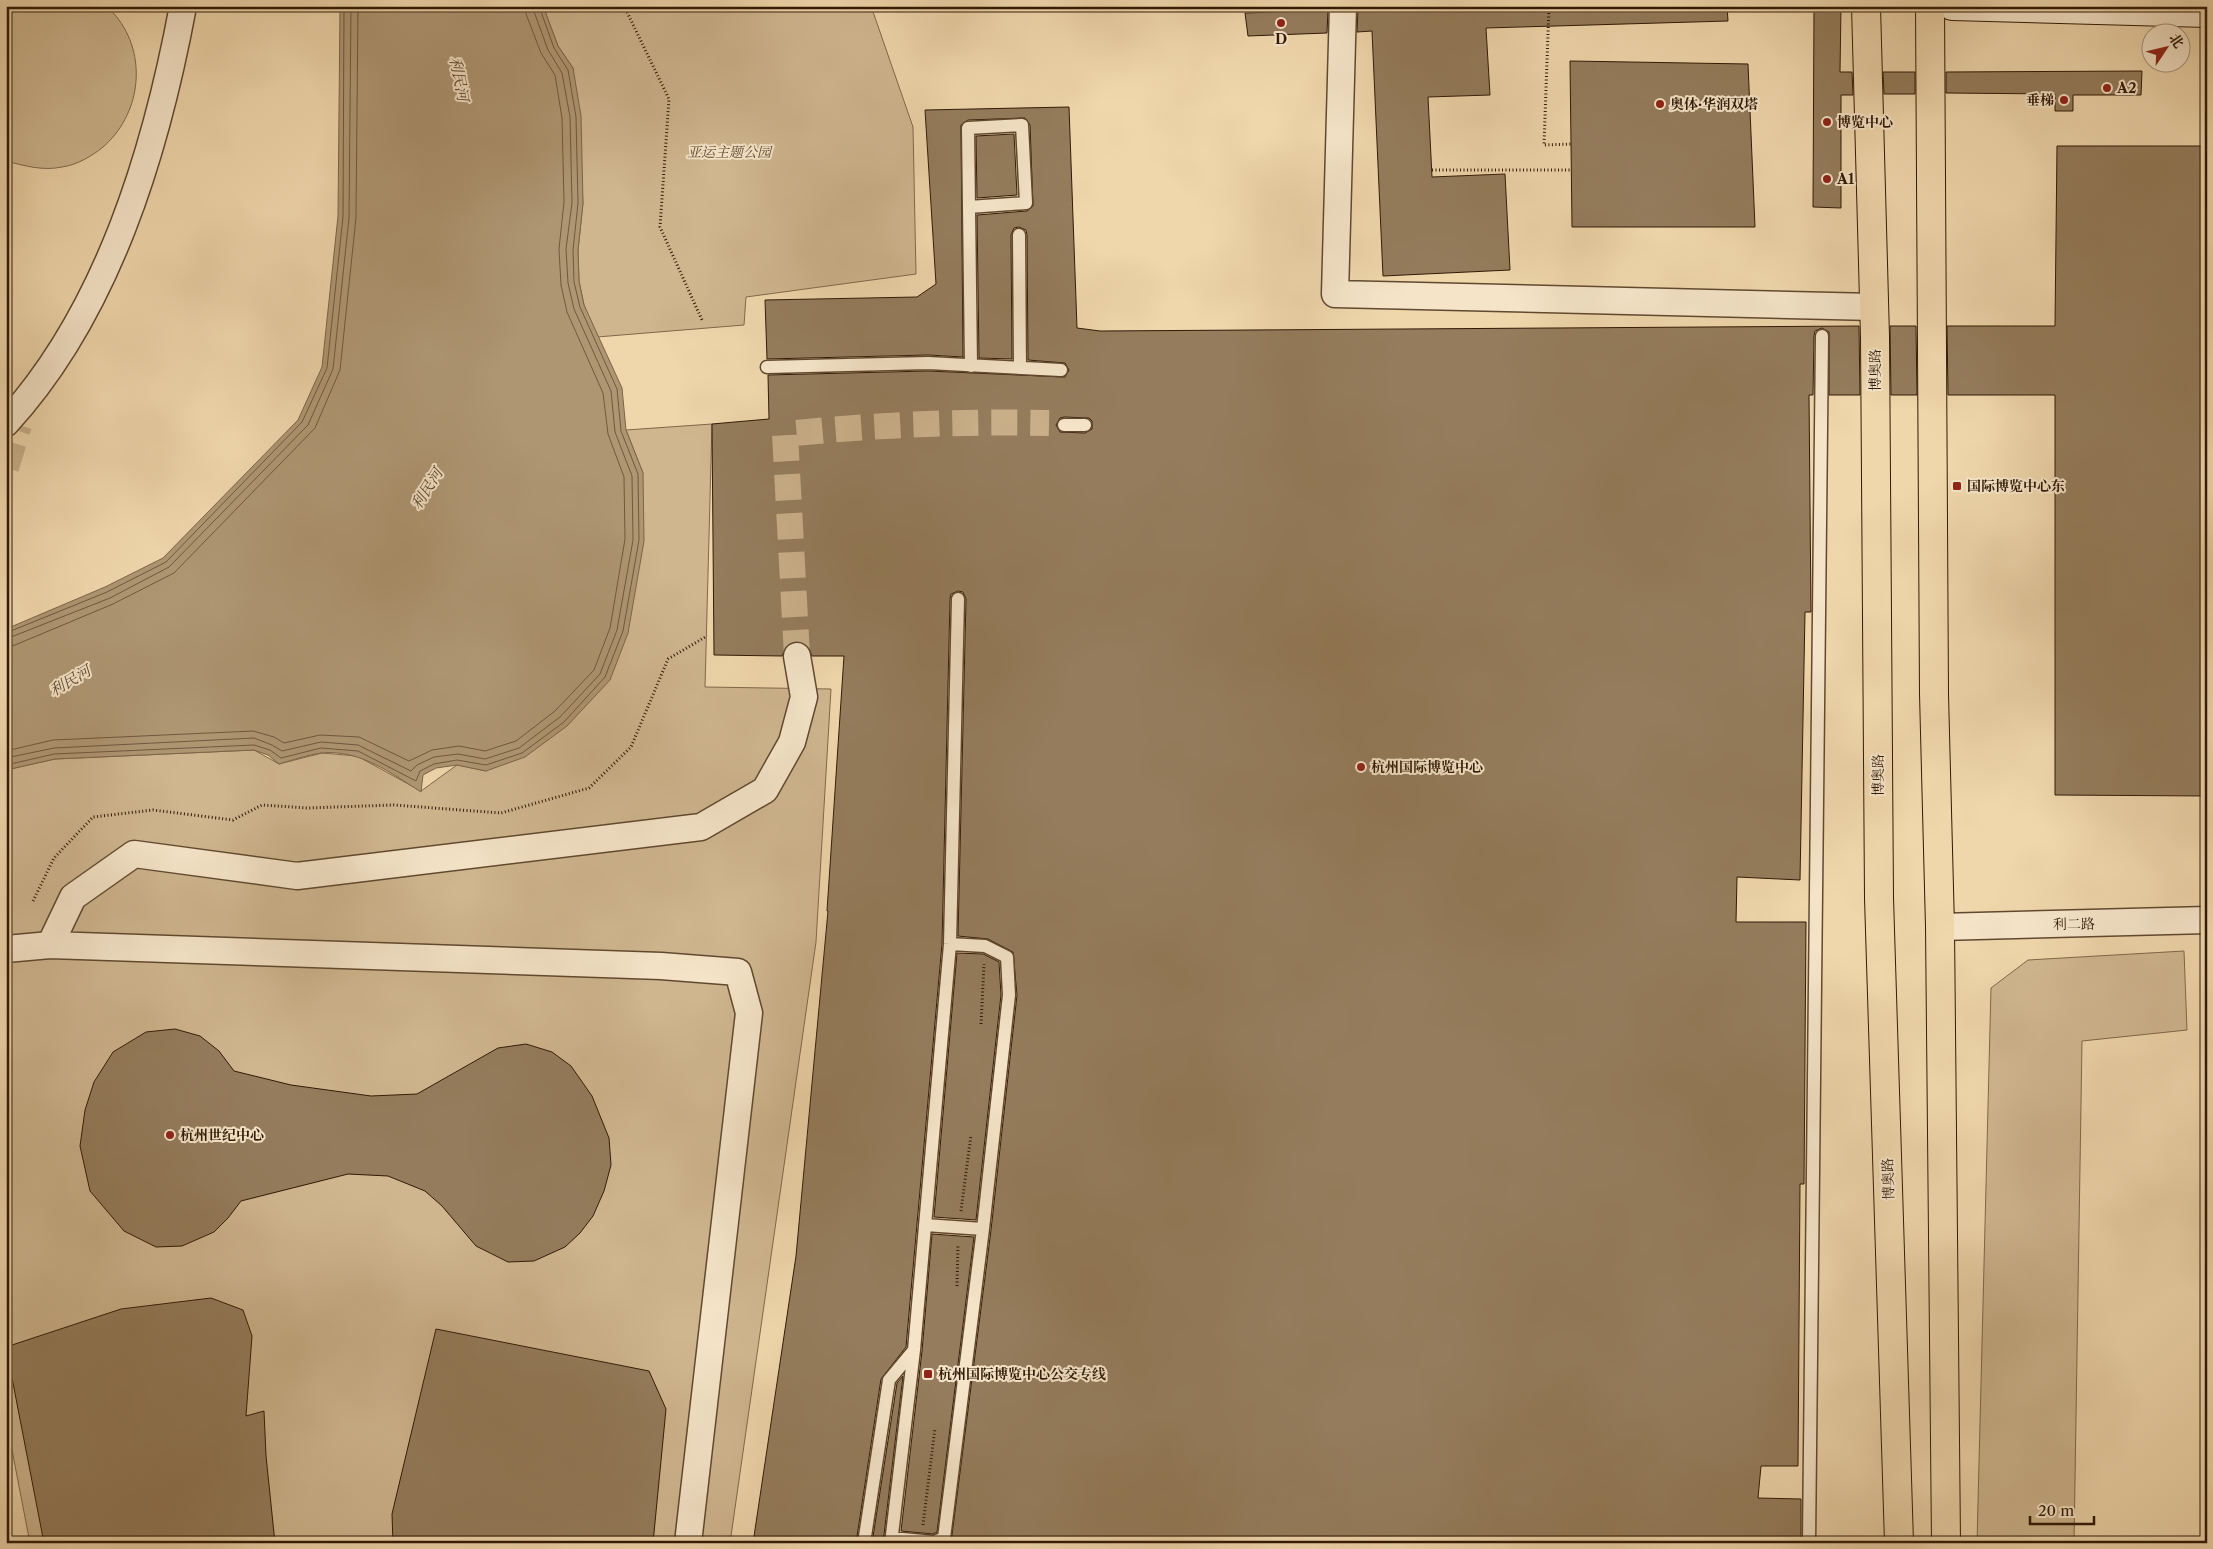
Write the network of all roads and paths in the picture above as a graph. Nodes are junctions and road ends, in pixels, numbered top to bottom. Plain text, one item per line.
1 (183, 6) edge
2 (624, 6) edge
3 (1343, 6) edge
4 (1549, 6) edge
5 (1866, 6) edge
6 (1930, 6) edge
7 (1952, 6) edge
8 (2207, 13) edge
9 (1571, 144) dead end
10 (1432, 170) dead end
11 (1571, 170) dead end
12 (969, 207) junction
13 (1019, 235) dead end
14 (1874, 307) junction
15 (702, 320) dead end
16 (1822, 336) dead end
17 (767, 366) dead end
18 (971, 366) junction
19 (1020, 368) junction
20 (1061, 370) dead end
21 (16, 417) tunnel mouth
22 (1064, 424) tunnel mouth
23 (1085, 425) dead end
24 (958, 599) dead end
25 (707, 636) dead end
26 (797, 656) tunnel mouth
27 (32, 901) dead end
28 (2207, 920) edge
29 (1940, 927) junction
30 (950, 944) junction
31 (50, 945) junction
32 (985, 946) junction
33 (6, 950) edge
34 (981, 1024) dead end
35 (972, 1134) dead end
36 (925, 1225) junction
37 (959, 1227) junction
38 (983, 1229) junction
39 (957, 1294) dead end
40 (914, 1350) junction
41 (935, 1428) dead end
42 (892, 1540) edge
43 (920, 1541) junction
44 (688, 1543) edge
45 (864, 1543) edge
46 (1809, 1543) edge
47 (1899, 1543) edge
48 (1946, 1543) edge

1 - 21 street
2 - 15 path
3 - 14 street
4 - 9 path
5 - 14 main road, 博奥路
6 - 29 main road
7 - 8 main road
10 - 11 path
12 - 12 lane
12 - 18 lane
13 - 19 lane
14 - 47 main road, 博奥路
16 - 46 lane
17 - 18 lane
18 - 19 lane
19 - 20 lane
22 - 23 lane
24 - 30 lane
25 - 27 path
26 - 31 street
28 - 29 street, 利二路
29 - 48 main road
30 - 32 lane
30 - 36 lane
31 - 33 street
31 - 44 street
32 - 34 path
32 - 38 lane
35 - 37 path
36 - 37 lane
36 - 40 lane
37 - 38 lane
37 - 39 path
38 - 43 lane
40 - 42 lane
40 - 45 lane
41 - 43 path
42 - 43 lane

